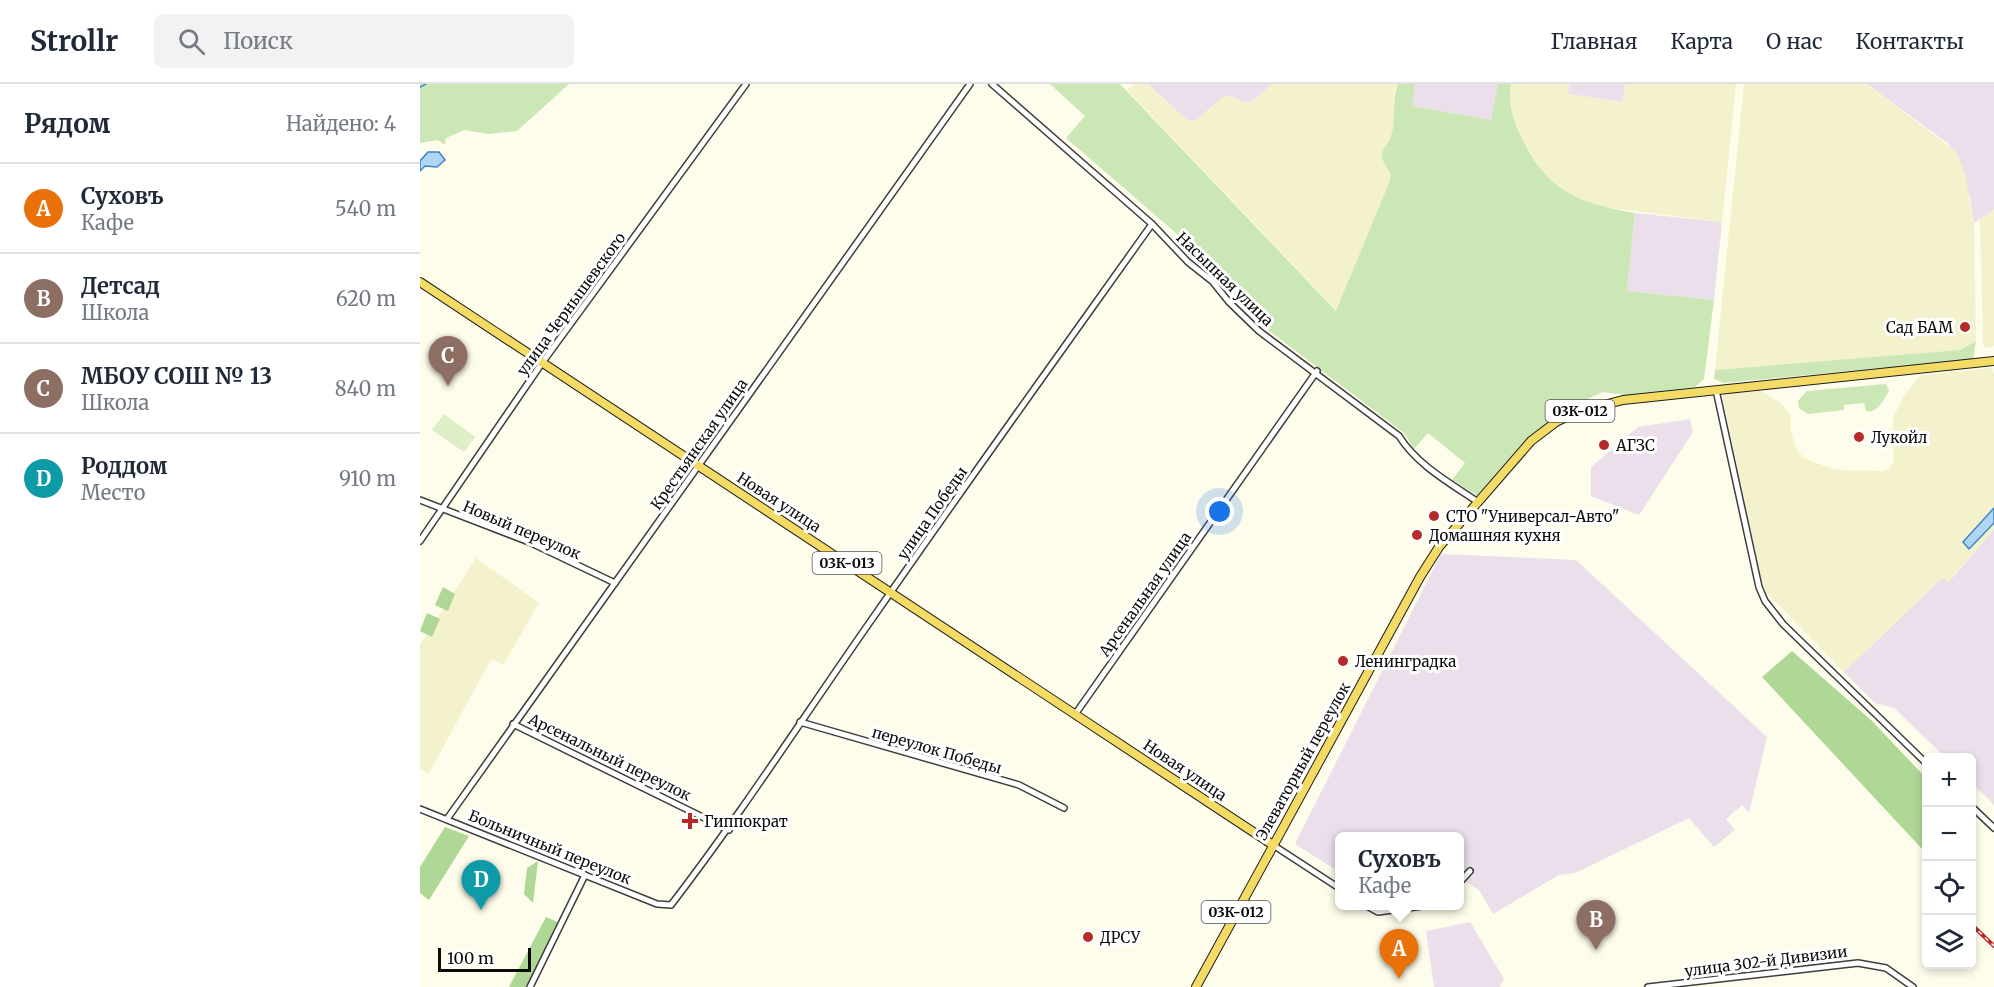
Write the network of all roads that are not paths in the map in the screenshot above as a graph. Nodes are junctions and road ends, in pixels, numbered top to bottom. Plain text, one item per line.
1 (746, 84) edge
2 (970, 84) edge
3 (992, 84) edge
4 (1152, 224) junction
5 (420, 282) edge
6 (1994, 361) edge
7 (542, 363) junction
8 (1317, 371) junction
9 (1716, 390) junction
10 (698, 465) junction
11 (420, 500) edge
12 (1478, 502) junction
13 (441, 509) junction
14 (420, 542) edge
15 (615, 583) junction
16 (891, 592) junction
17 (1076, 713) junction
18 (800, 722) junction
19 (513, 724) junction
20 (1922, 759) edge
21 (1064, 808) dead end
22 (420, 809) edge
23 (1976, 812) edge
24 (447, 819) junction
25 (1994, 828) edge
26 (729, 830) junction
27 (1273, 845) junction
28 (1470, 871) dead end
29 (585, 875) junction
30 (1464, 878) edge
31 (1335, 885) edge
32 (671, 905) joint
33 (1374, 910) edge
34 (1393, 910) edge
35 (1199, 979) junction
36 (530, 987) edge
37 (1190, 987) edge
38 (1196, 987) edge
39 (1648, 987) edge
40 (1913, 987) edge

1 - 7 street, улица Чернышевского
2 - 10 street, Крестьянская улица
3 - 4 street, Насыпная улица
4 - 8 street, Насыпная улица
4 - 16 street, улица Победы
5 - 7 main road, Новая улица / 03К-013
6 - 9 main road, 03К-012
7 - 10 main road, Новая улица / 03К-013
7 - 13 street, улица Чернышевского
8 - 12 street, Насыпная улица
8 - 17 street, Арсенальная улица
9 - 12 main road, 03К-012
9 - 20 street
10 - 15 street, Крестьянская улица
10 - 16 main road, Новая улица / 03К-013
11 - 13 street, Новый переулок
12 - 27 main road, Элеваторный переулок / 03К-012
13 - 14 street, улица Чернышевского
13 - 15 street, Новый переулок
15 - 19 street, Крестьянская улица
16 - 17 main road, Новая улица / 03К-013
16 - 18 street, улица Победы
17 - 27 main road, Новая улица / 03К-013
18 - 21 street, переулок Победы
18 - 26 street, улица Победы
19 - 24 street, Крестьянская улица
19 - 26 street, Арсенальный переулок
22 - 24 street, Больничный переулок
23 - 25 street
24 - 29 street, Больничный переулок
26 - 32 street, улица Победы
27 - 31 street
27 - 35 main road, Элеваторный переулок / 03К-012
28 - 30 street
29 - 32 street, Больничный переулок
29 - 36 street
33 - 34 street
35 - 37 main road, Элеваторный переулок
35 - 38 main road, Элеваторный переулок
39 - 40 street, улица 302-й Дивизии

